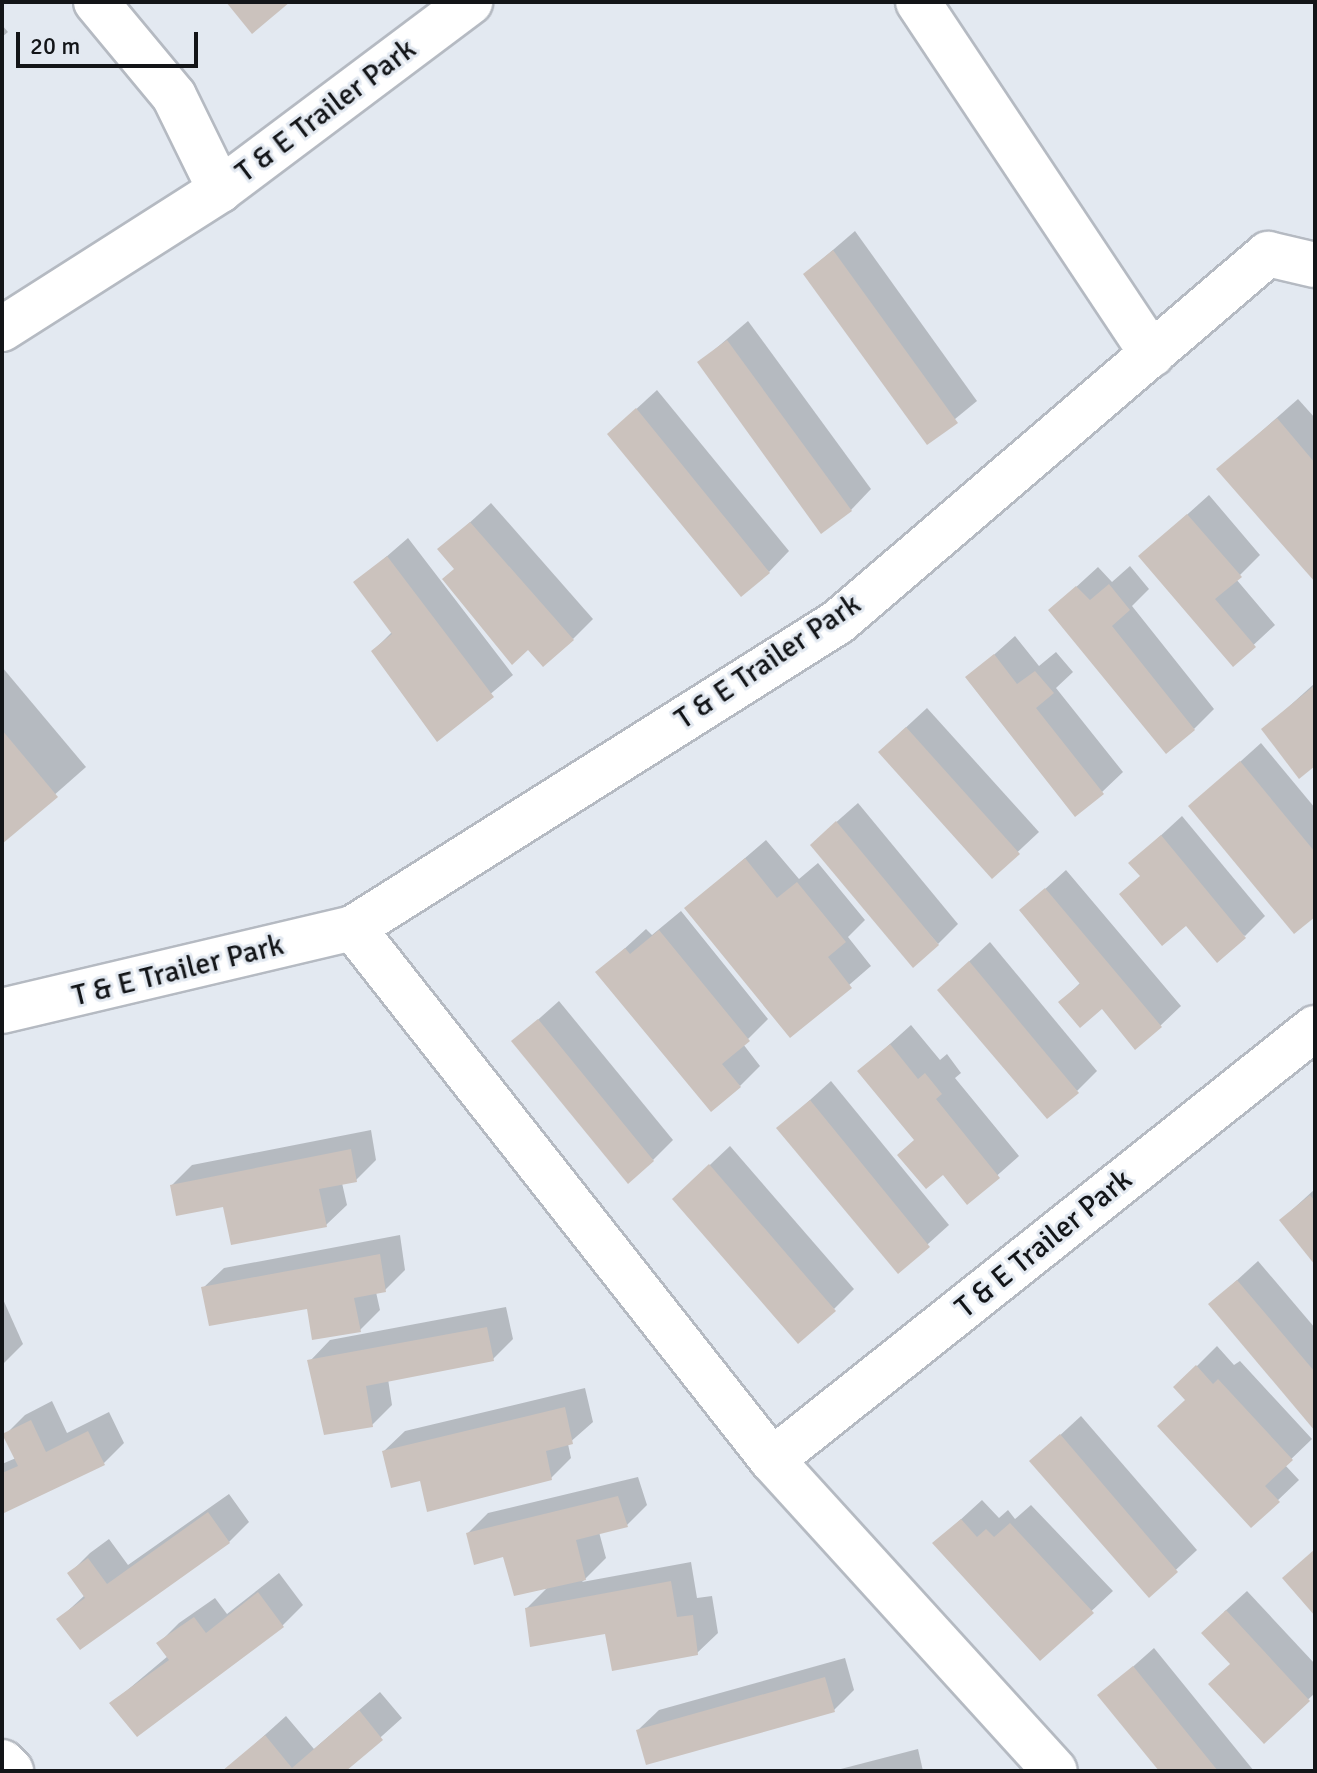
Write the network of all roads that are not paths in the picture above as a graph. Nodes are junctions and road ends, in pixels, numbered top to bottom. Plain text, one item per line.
1 (96, 2) edge
2 (470, 2) edge
3 (918, 2) edge
4 (220, 190) junction
5 (1315, 265) edge
6 (2, 329) edge
7 (1152, 354) junction
8 (353, 928) junction
9 (2, 1011) edge
10 (1315, 1028) edge
11 (772, 1460) junction
12 (2, 1762) edge
13 (11, 1771) edge
14 (1055, 1771) edge

1 - 4 street, T & E Trailer Park
2 - 4 street, T & E Trailer Park
3 - 7 street
4 - 6 street, T & E Trailer Park
5 - 7 street, T & E Trailer Park
7 - 8 street, T & E Trailer Park
8 - 9 street, T & E Trailer Park
8 - 11 street
10 - 11 street, T & E Trailer Park
11 - 14 street
12 - 13 street

